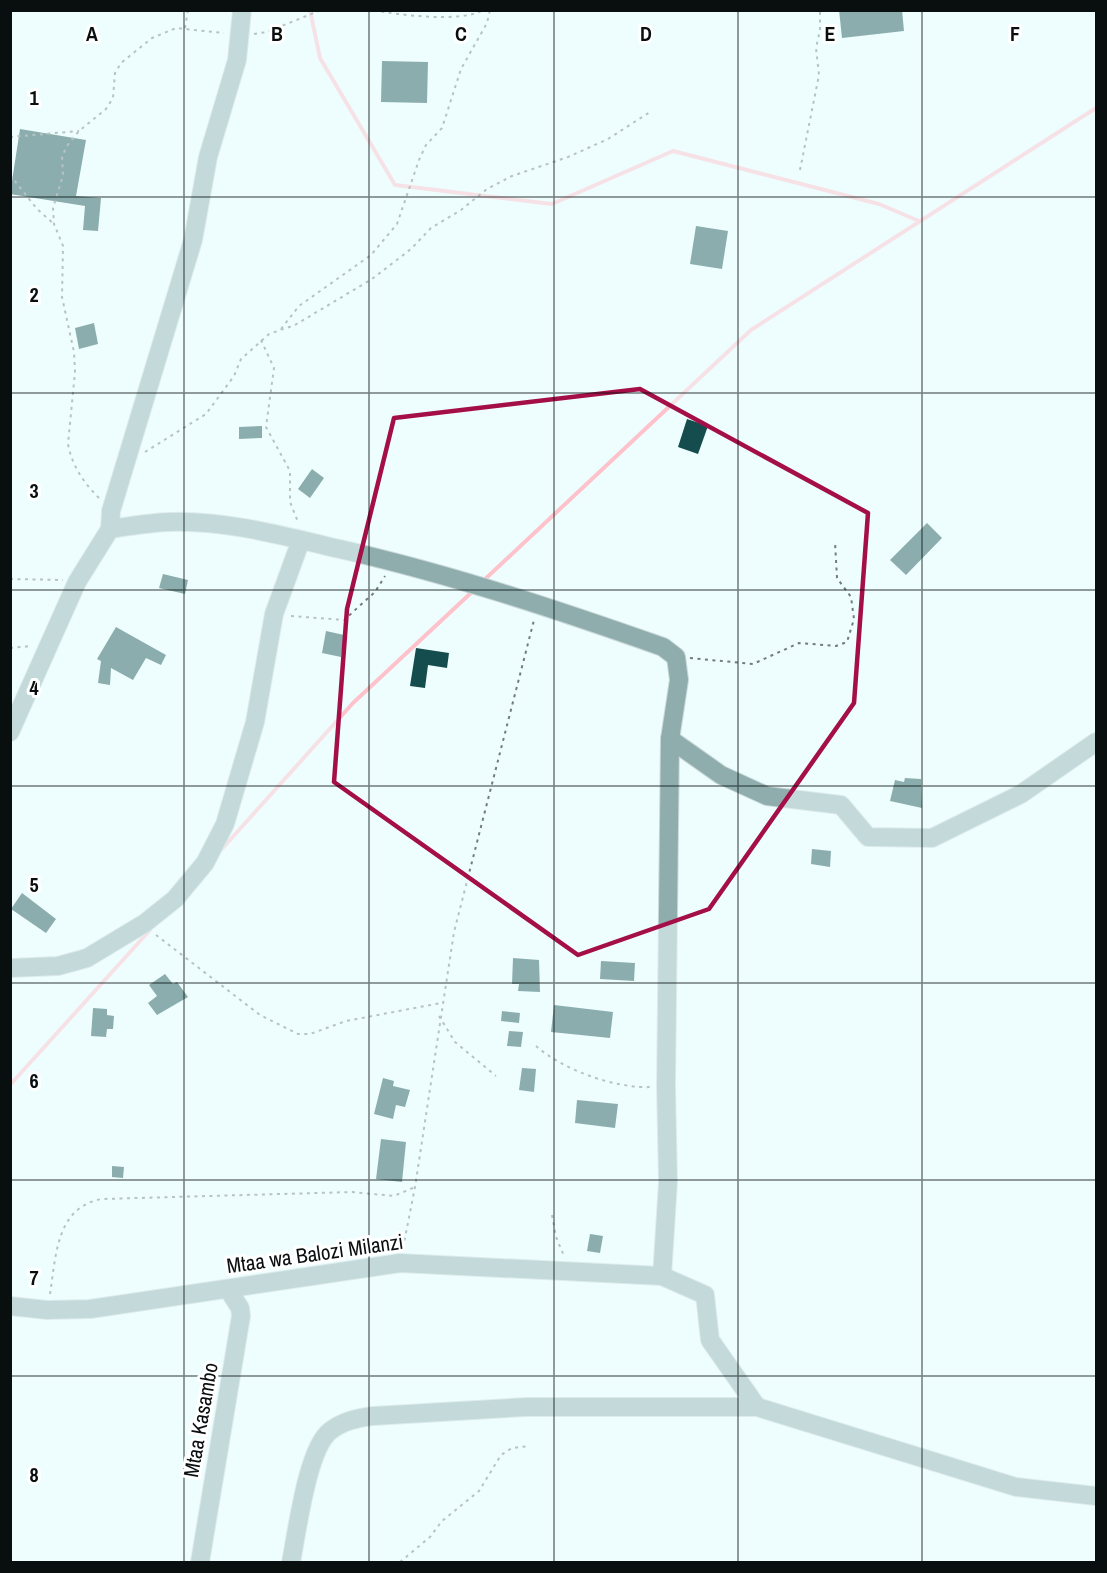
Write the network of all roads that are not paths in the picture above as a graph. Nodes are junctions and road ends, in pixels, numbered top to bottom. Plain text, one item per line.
1 (242, 10) edge
2 (111, 520) junction
3 (304, 540) junction
4 (10, 732) edge
5 (670, 739) junction
6 (1096, 742) edge
7 (10, 968) edge
8 (662, 1276) junction
9 (228, 1289) junction
10 (10, 1306) edge
11 (757, 1407) junction
12 (1096, 1496) edge
13 (200, 1563) edge
14 (291, 1563) edge

1 - 2 street
2 - 3 street
2 - 4 street
3 - 5 street
3 - 7 street
5 - 6 street
5 - 8 street
8 - 9 street, Mtaa wa Balozi Milanzi
8 - 11 street
9 - 10 street, Mtaa wa Balozi Milanzi
9 - 13 street, Mtaa Kasambo
11 - 12 street
11 - 14 street

